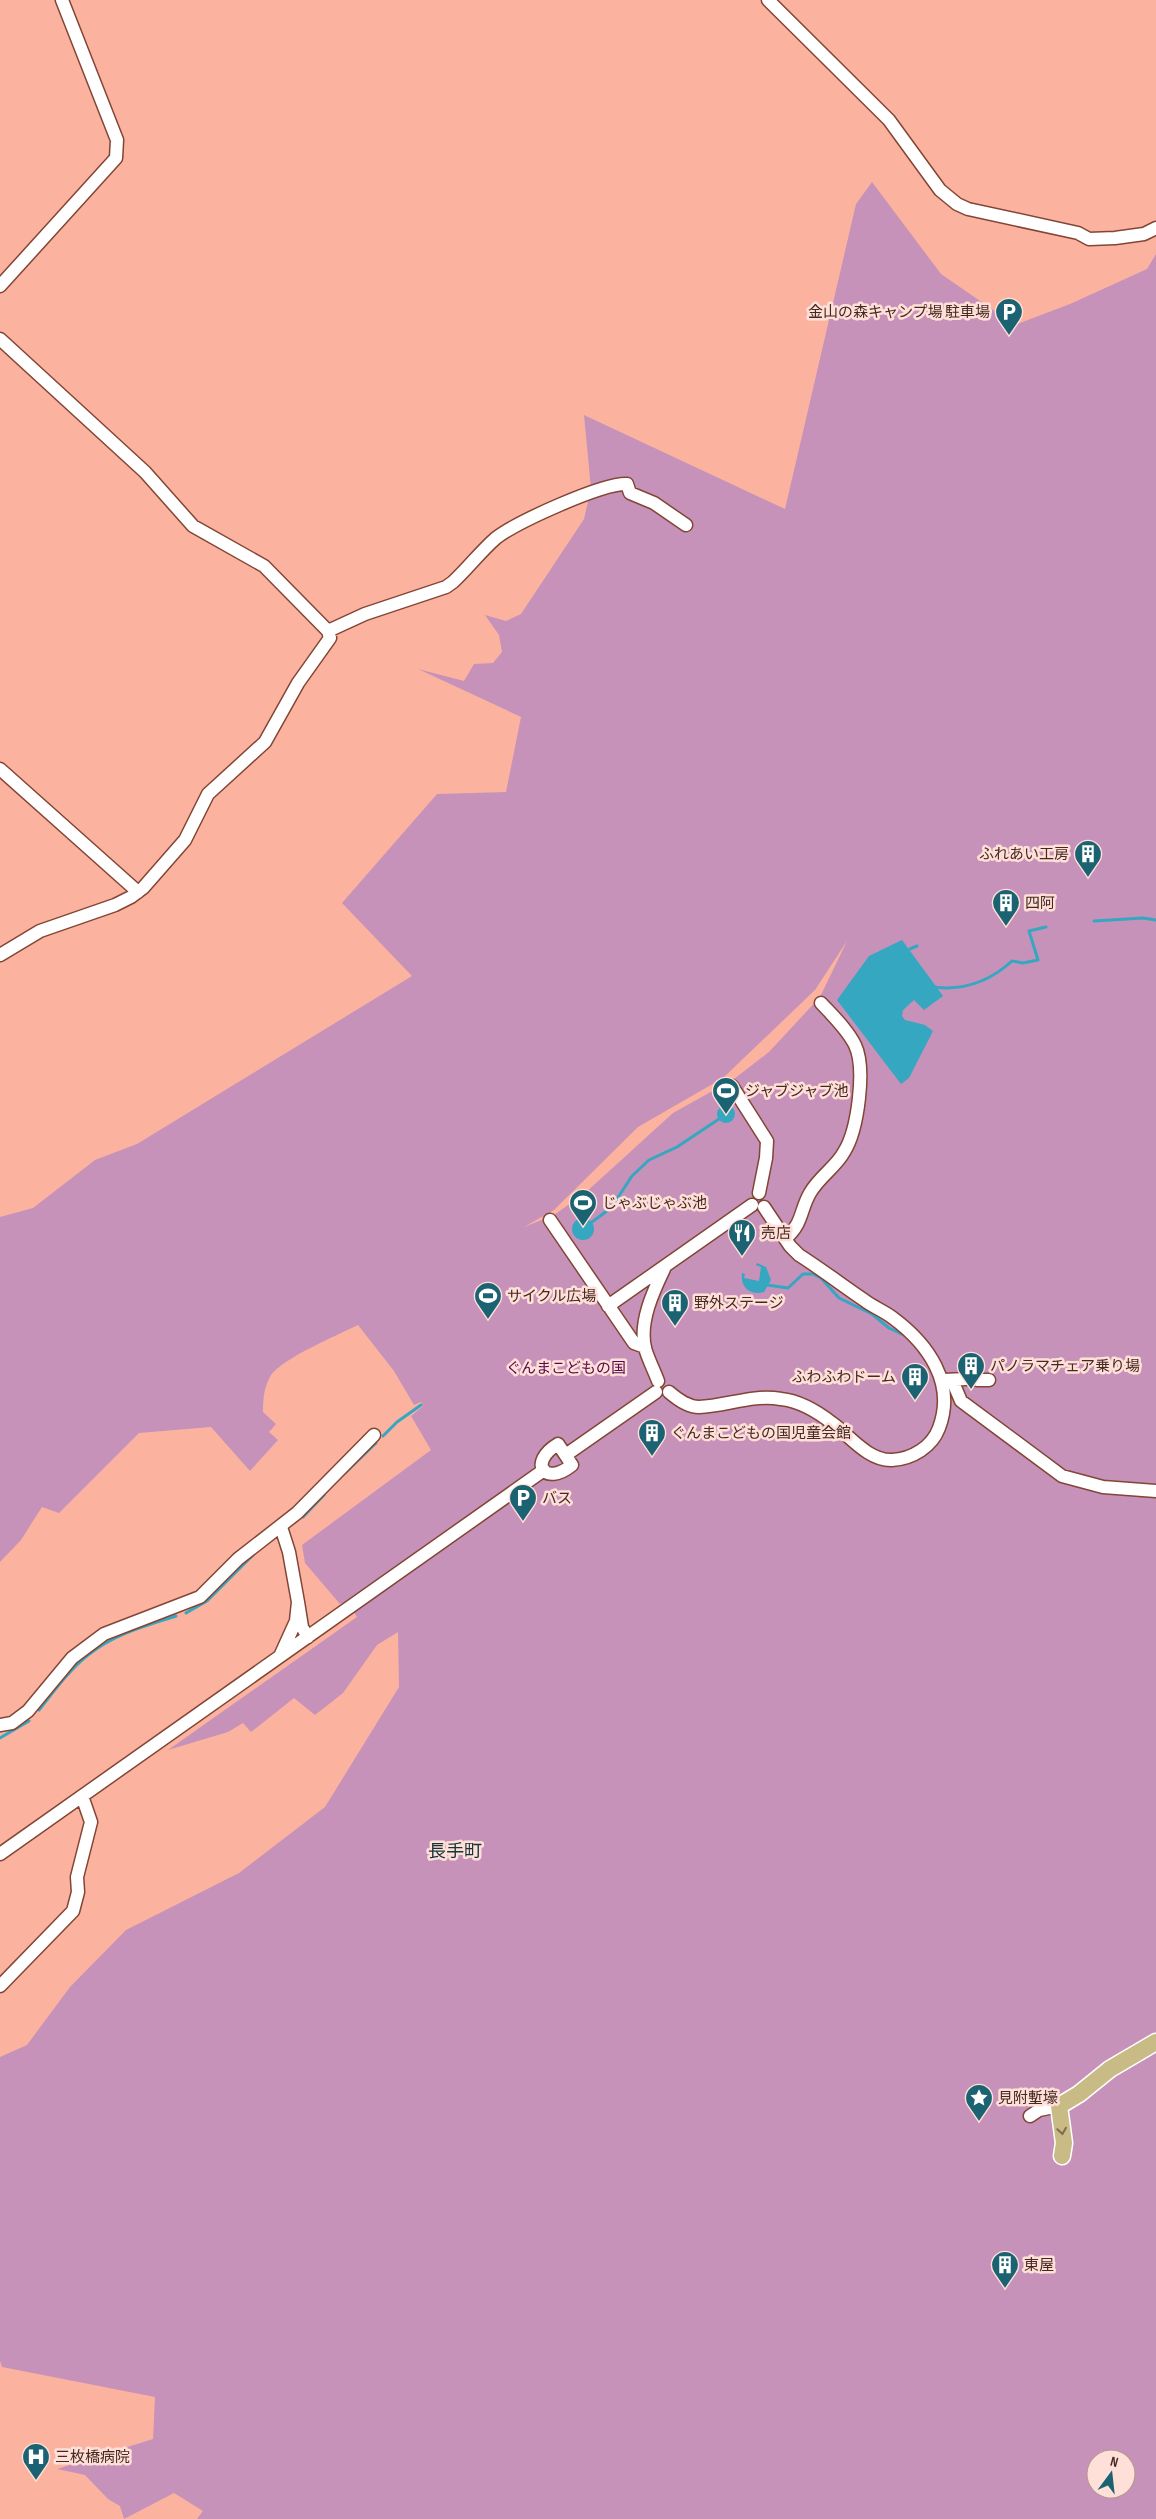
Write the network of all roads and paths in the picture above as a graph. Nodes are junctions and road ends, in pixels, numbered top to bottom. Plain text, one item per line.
1 (62, 0) edge
2 (768, 0) edge
3 (1156, 228) edge
4 (0, 286) edge
5 (0, 339) edge
6 (686, 524) dead end
7 (328, 631) junction
8 (0, 769) edge
9 (138, 892) junction
10 (0, 956) edge
11 (821, 1003) dead end
12 (732, 1086) dead end
13 (758, 1206) junction
14 (550, 1220) dead end
15 (785, 1239) junction
16 (664, 1268) junction
17 (608, 1306) junction
18 (645, 1347) junction
19 (947, 1380) junction
20 (977, 1380) dead end
21 (661, 1388) junction
22 (374, 1435) dead end
23 (570, 1452) dead end
24 (544, 1470) dead end
25 (1156, 1491) edge
26 (281, 1527) junction
27 (298, 1602) junction
28 (308, 1637) junction
29 (280, 1656) junction
30 (0, 1726) edge
31 (82, 1796) junction
32 (0, 1854) edge
33 (0, 1986) edge
34 (1156, 2042) edge
35 (1059, 2106) junction
36 (1030, 2116) dead end
37 (1062, 2156) dead end

1 - 4 street
2 - 3 street
5 - 7 street
6 - 7 street
7 - 9 street
8 - 9 street
9 - 10 street
11 - 15 street
12 - 13 street
13 - 15 street
13 - 16 street
14 - 17 street
15 - 19 street
16 - 17 street
16 - 18 street
17 - 18 street
18 - 21 street
19 - 20 street
19 - 21 street
19 - 25 street
21 - 23 street
22 - 26 street
24 - 28 street
26 - 27 street
26 - 30 street
27 - 28 street
27 - 29 street
28 - 29 street
29 - 31 street
31 - 32 street
31 - 33 street
34 - 35 main road
35 - 36 street
35 -> 37 main road

